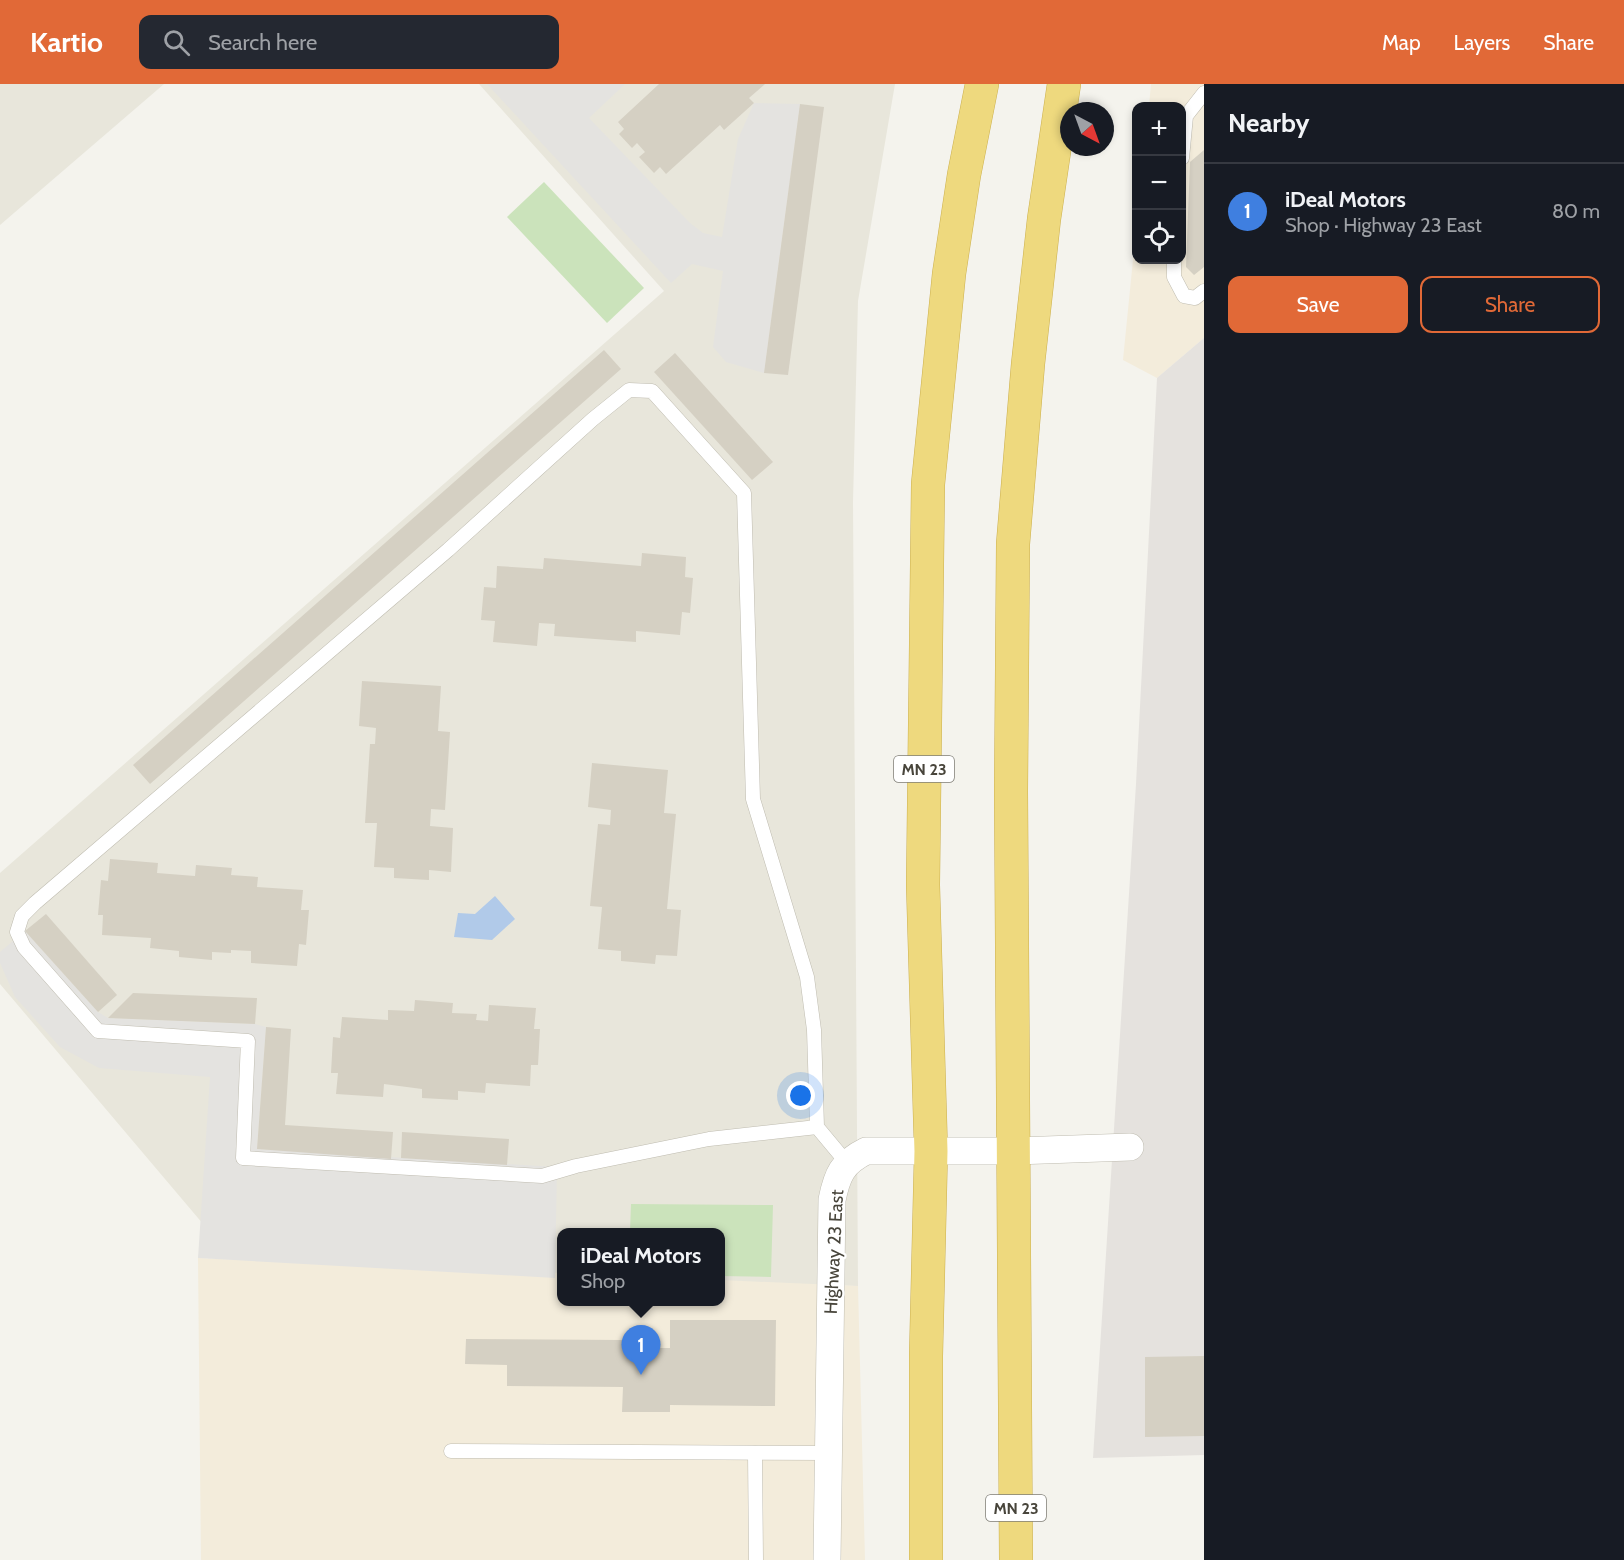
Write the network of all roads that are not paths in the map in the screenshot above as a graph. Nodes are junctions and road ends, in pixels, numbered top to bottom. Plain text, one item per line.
1 (982, 84) edge
2 (1064, 84) edge
3 (1204, 93) edge
4 (1182, 156) edge
5 (1174, 264) edge
6 (1204, 291) edge
7 (818, 1127) junction
8 (1130, 1147) dead end
9 (931, 1150) junction
10 (1015, 1151) junction
11 (848, 1163) junction
12 (451, 1451) dead end
13 (755, 1453) junction
14 (829, 1454) junction
15 (756, 1560) edge
16 (827, 1560) edge
17 (926, 1560) edge
18 (1016, 1560) edge

1 - 9 highway, MN 23
2 - 10 highway, MN 23
3 - 4 lane
5 - 6 lane
7 - 7 lane
7 - 11 lane
8 - 10 street
9 - 10 street
9 - 11 street
9 - 17 highway, MN 23
10 - 18 highway, MN 23
11 - 14 street, Highway 23 East
12 - 13 lane
13 - 14 lane
13 - 15 lane
14 - 16 street, Highway 23 East

